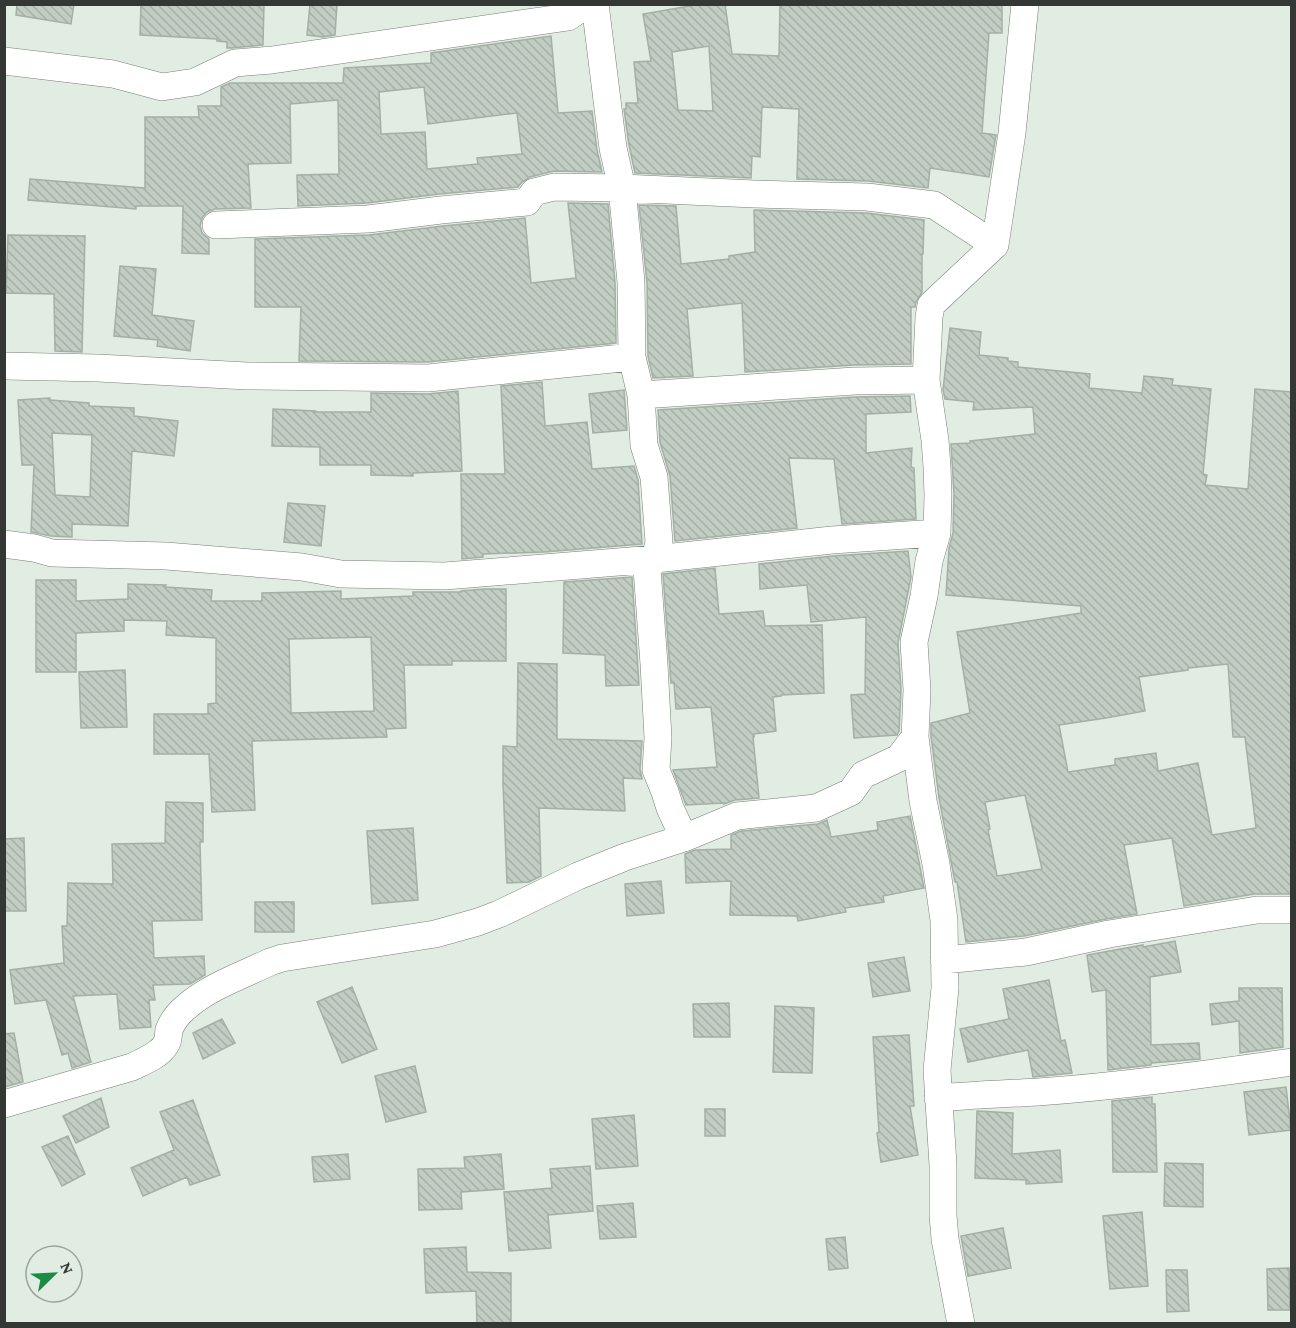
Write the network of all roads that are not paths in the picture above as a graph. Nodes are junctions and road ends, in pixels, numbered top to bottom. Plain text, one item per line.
1 (587, 4) edge
2 (595, 4) edge
3 (1025, 4) edge
4 (4, 61) edge
5 (622, 188) junction
6 (216, 225) dead end
7 (995, 245) junction
8 (632, 357) junction
9 (4, 366) edge
10 (926, 380) junction
11 (641, 395) junction
12 (937, 533) junction
13 (4, 544) edge
14 (655, 559) junction
15 (915, 737) junction
16 (684, 838) junction
17 (1292, 910) edge
18 (944, 960) junction
19 (1292, 1062) edge
20 (938, 1098) junction
21 (4, 1104) edge
22 (961, 1323) edge

1 - 4 street
2 - 5 street
3 - 7 street
5 - 6 street
5 - 7 street
5 - 8 street
7 - 10 street
8 - 9 street
8 - 11 street
10 - 11 street
10 - 12 street
11 - 14 street
12 - 14 street
12 - 15 street
13 - 14 street
14 - 16 street
15 - 16 street
15 - 18 street
16 - 21 street
17 - 18 street
18 - 20 street
19 - 20 street
20 - 22 street

